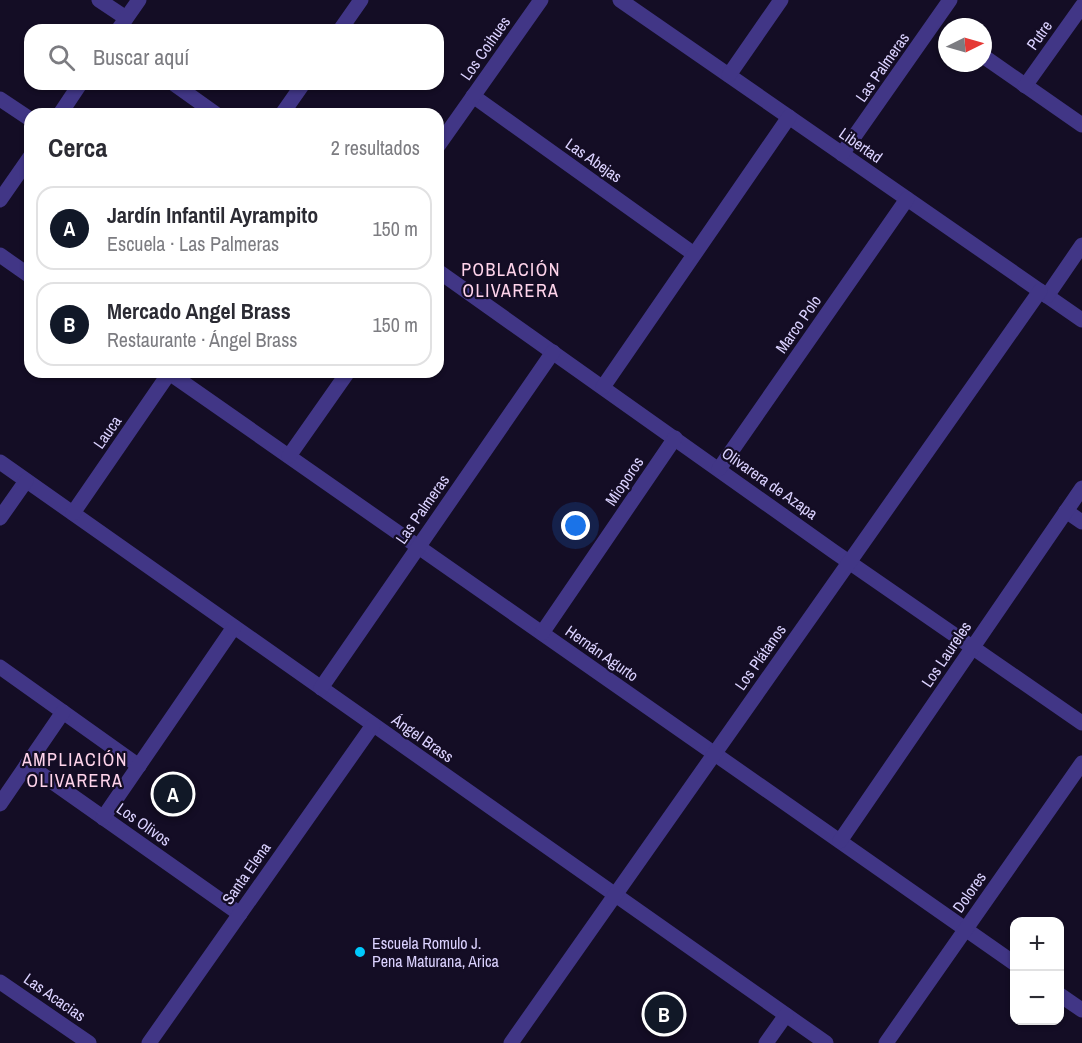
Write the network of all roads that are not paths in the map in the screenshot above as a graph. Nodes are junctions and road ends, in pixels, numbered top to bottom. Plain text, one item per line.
1 (99, 0) edge
2 (139, 0) edge
3 (361, 0) edge
4 (541, 0) edge
5 (620, 0) edge
6 (781, 0) edge
7 (950, 0) edge
8 (1082, 6) edge
9 (944, 18) edge
10 (122, 24) edge
11 (344, 24) edge
12 (938, 31) edge
13 (992, 62) edge
14 (729, 75) junction
15 (1025, 86) junction
16 (76, 90) edge
17 (182, 90) edge
18 (299, 90) edge
19 (473, 96) junction
20 (0, 99) edge
21 (64, 108) edge
22 (208, 108) edge
23 (286, 108) edge
24 (24, 115) edge
25 (789, 117) junction
26 (1082, 125) edge
27 (444, 137) edge
28 (842, 154) junction
29 (24, 166) edge
30 (907, 199) junction
31 (0, 200) edge
32 (1082, 245) edge
33 (694, 254) junction
34 (0, 255) edge
35 (24, 272) edge
36 (444, 275) edge
37 (1043, 293) junction
38 (1082, 320) edge
39 (553, 352) junction
40 (165, 378) edge
41 (178, 378) edge
42 (344, 378) edge
43 (603, 387) junction
44 (675, 438) junction
45 (290, 456) junction
46 (0, 462) edge
47 (719, 470) junction
48 (26, 481) junction
49 (1082, 488) edge
50 (1066, 511) junction
51 (73, 513) junction
52 (0, 518) edge
53 (1082, 522) edge
54 (418, 546) junction
55 (849, 561) junction
56 (234, 627) junction
57 (542, 633) junction
58 (973, 648) junction
59 (0, 667) edge
60 (321, 688) junction
61 (63, 711) junction
62 (1082, 723) edge
63 (373, 725) junction
64 (714, 753) junction
65 (1082, 763) edge
66 (27, 764) junction
67 (140, 765) junction
68 (0, 804) edge
69 (104, 818) junction
70 (840, 841) junction
71 (615, 895) junction
72 (240, 914) junction
73 (966, 929) junction
74 (1010, 960) edge
75 (0, 982) edge
76 (1064, 997) edge
77 (1082, 1010) edge
78 (786, 1015) junction
79 (89, 1043) edge
80 (149, 1043) edge
81 (511, 1043) edge
82 (766, 1043) edge
83 (825, 1043) edge
84 (886, 1043) edge

1 - 10 street
2 - 10 street
3 - 11 street
4 - 19 street, Los Coihues
5 - 14 street, Libertad
6 - 14 street
7 - 9 street, Las Palmeras
8 - 15 street, Putre
12 - 28 street, Las Palmeras
13 - 15 street
14 - 25 street, Libertad
15 - 26 street
16 - 21 street
17 - 22 street
18 - 23 street
19 - 27 street, Los Coihues
19 - 33 street, Las Abejas
20 - 24 street
25 - 28 street, Libertad
25 - 33 street
28 - 30 street, Libertad
29 - 31 street
30 - 37 street, Libertad
30 - 47 street, Marco Polo
32 - 37 street, Los Plátanos
33 - 43 street
34 - 35 street
36 - 39 street, Olivarera de Azapa
37 - 38 street, Libertad
37 - 55 street, Los Plátanos
39 - 43 street, Olivarera de Azapa
39 - 54 street, Las Palmeras
40 - 51 street, Lauca
41 - 45 street, Hernán Agurto
42 - 45 street
43 - 44 street, Olivarera de Azapa
44 - 47 street, Olivarera de Azapa
44 - 57 street, Mioporos
45 - 54 street, Hernán Agurto
46 - 48 street, Ángel Brass
47 - 55 street, Olivarera de Azapa
48 - 51 street, Ángel Brass
48 - 52 street
49 - 50 street, Los Laureles
50 - 53 street
50 - 58 street, Los Laureles
51 - 56 street, Ángel Brass
54 - 57 street, Hernán Agurto
54 - 60 street, Las Palmeras
55 - 58 street, Olivarera de Azapa
55 - 64 street, Los Plátanos
56 - 60 street, Ángel Brass
56 - 67 street
57 - 64 street, Hernán Agurto
58 - 62 street, Olivarera de Azapa
58 - 70 street, Los Laureles
59 - 61 street
60 - 63 street, Ángel Brass
61 - 66 street
61 - 67 street
63 - 71 street, Ángel Brass
63 - 72 street, Santa Elena
64 - 70 street, Hernán Agurto
64 - 71 street, Los Plátanos
65 - 73 street, Dolores
66 - 68 street
66 - 69 street, Los Olivos
67 - 69 street
69 - 72 street, Los Olivos
70 - 73 street, Hernán Agurto
71 - 78 street, Ángel Brass
71 - 81 street, Los Plátanos
72 - 80 street, Santa Elena
73 - 74 street, Hernán Agurto
73 - 84 street, Dolores
75 - 79 street, Las Acacias
76 - 77 street
78 - 82 street
78 - 83 street, Ángel Brass

